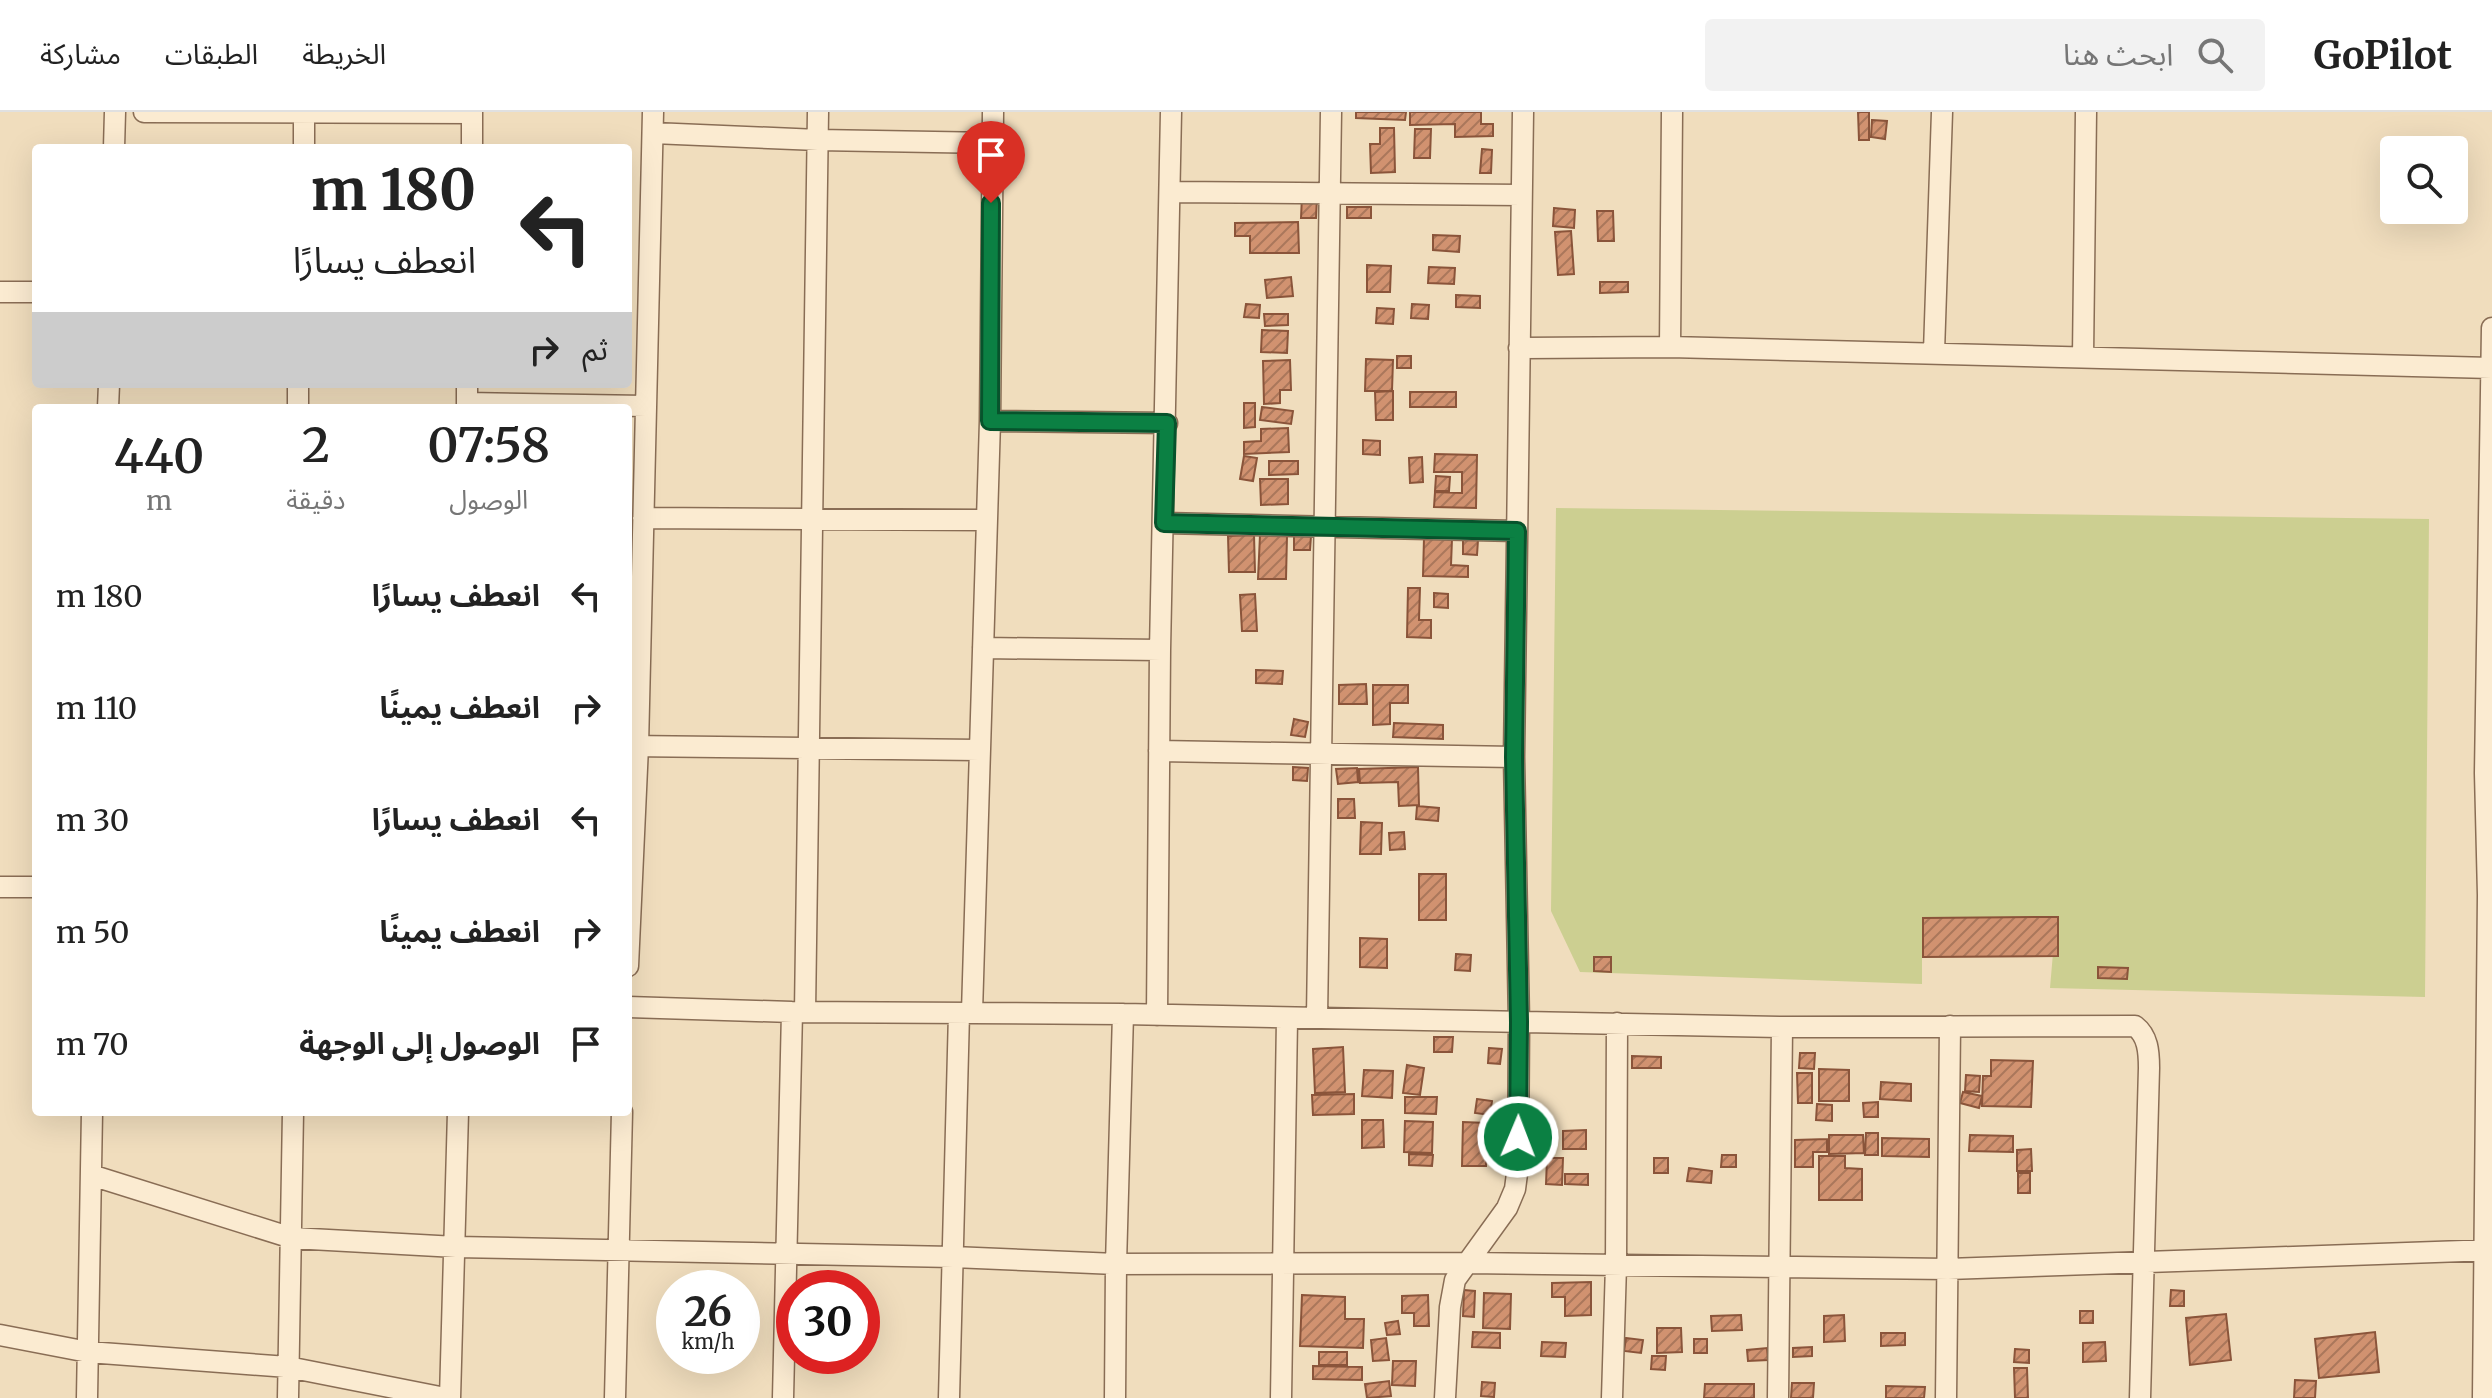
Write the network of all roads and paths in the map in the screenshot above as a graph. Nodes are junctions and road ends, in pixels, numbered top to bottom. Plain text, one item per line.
1 (115, 112) edge
2 (144, 112) edge
3 (304, 112) edge
4 (472, 112) edge
5 (818, 112) edge
6 (993, 112) edge
7 (1171, 112) edge
8 (1331, 112) edge
9 (1523, 112) edge
10 (1672, 112) edge
11 (1942, 112) edge
12 (2086, 112) edge
13 (653, 122) edge
14 (818, 140) junction
15 (992, 143) junction
16 (114, 144) edge
17 (304, 144) edge
18 (472, 144) edge
19 (1171, 192) junction
20 (1330, 193) junction
21 (1521, 195) junction
22 (0, 292) edge
23 (32, 292) edge
24 (638, 313) edge
25 (2492, 328) edge
26 (1670, 347) junction
27 (1519, 348) junction
28 (1934, 352) junction
29 (2083, 356) junction
30 (2491, 368) edge
31 (467, 398) edge
32 (600, 404) edge
33 (632, 405) edge
34 (645, 406) junction
35 (990, 421) junction
36 (1167, 423) junction
37 (2491, 456) edge
38 (643, 518) junction
39 (813, 519) junction
40 (987, 520) junction
41 (1164, 523) junction
42 (1326, 528) junction
43 (1517, 531) junction
44 (983, 648) junction
45 (1160, 650) junction
46 (633, 746) edge
47 (810, 749) junction
48 (978, 750) junction
49 (1159, 751) junction
50 (1322, 755) junction
51 (1514, 757) junction
52 (632, 790) edge
53 (0, 887) edge
54 (32, 887) edge
55 (2490, 895) edge
56 (632, 1007) edge
57 (799, 1012) junction
58 (966, 1012) junction
59 (1123, 1014) junction
60 (1157, 1015) junction
61 (1317, 1017) junction
62 (1287, 1019) junction
63 (1519, 1022) junction
64 (1617, 1023) junction
65 (1950, 1026) junction
66 (1782, 1027) junction
67 (92, 1116) edge
68 (293, 1116) edge
69 (458, 1116) edge
70 (622, 1116) edge
71 (91, 1175) junction
72 (292, 1238) junction
73 (456, 1247) junction
74 (617, 1250) junction
75 (2489, 1250) edge
76 (785, 1253) junction
77 (953, 1257) junction
78 (1283, 1263) junction
79 (1468, 1263) junction
80 (2145, 1263) junction
81 (1116, 1264) junction
82 (1616, 1265) junction
83 (1781, 1268) junction
84 (1948, 1269) junction
85 (0, 1335) edge
86 (88, 1352) junction
87 (288, 1367) junction
88 (87, 1398) edge
89 (288, 1398) edge
90 (448, 1398) edge
91 (615, 1398) edge
92 (783, 1398) edge
93 (949, 1398) edge
94 (1115, 1398) edge
95 (1281, 1398) edge
96 (1445, 1398) edge
97 (1612, 1398) edge
98 (1778, 1398) edge
99 (1946, 1398) edge
100 (2140, 1398) edge
101 (2483, 1398) edge

1 - 16 street
2 - 3 street
3 - 4 street
3 - 17 street
4 - 18 street
5 - 14 street
6 - 15 street
7 - 19 street
8 - 20 street
9 - 21 street
10 - 26 street
11 - 28 street
12 - 29 street
13 - 14 street
13 - 24 street
14 - 15 street
14 - 39 street
15 - 35 street
19 - 20 street
19 - 36 street
20 - 21 street
20 - 42 street
21 - 27 street
22 - 23 street
24 - 34 street
25 - 30 street
26 - 27 street
26 - 28 street
27 - 43 street
28 - 29 street
29 - 30 street
30 - 37 street
31 - 32 street
33 - 34 street
34 - 38 street
35 - 36 street
35 - 40 street
36 - 41 street
37 - 55 street
38 - 39 street
38 - 46 street
39 - 40 street
39 - 47 street
40 - 44 street
41 - 42 street
41 - 45 street
42 - 43 street
42 - 50 street
43 - 51 street
44 - 45 street
44 - 48 street
45 - 49 street
46 - 47 street
46 - 52 street
47 - 48 street
47 - 57 street
48 - 58 street
49 - 50 street
49 - 60 street
50 - 51 street
50 - 61 street
51 - 63 street
53 - 54 street
55 - 75 street
56 - 57 street
57 - 58 street
57 - 76 street
58 - 59 street
58 - 77 street
59 - 60 street
59 - 81 street
60 - 62 street
61 - 62 street
61 - 63 street
62 - 78 street
63 - 64 street
63 - 79 street
64 - 66 street
64 - 82 street
65 - 66 street
65 - 80 street
65 - 84 street
66 - 83 street
67 - 71 street
68 - 72 street
69 - 73 street
70 - 74 street
71 - 72 street
71 - 86 street
72 - 73 street
72 - 87 street
73 - 74 street
73 - 90 street
74 - 76 street
74 - 91 street
75 - 80 street
75 - 101 street
76 - 77 street
76 - 92 street
77 - 81 street
77 - 93 street
78 - 79 street
78 - 81 street
78 - 95 street
79 - 82 street
79 - 96 street
80 - 84 street
80 - 100 street
81 - 94 street
82 - 83 street
82 - 97 street
83 - 84 street
83 - 98 street
84 - 99 street
85 - 86 street
86 - 87 street
86 - 88 street
87 - 89 street
87 - 90 street

